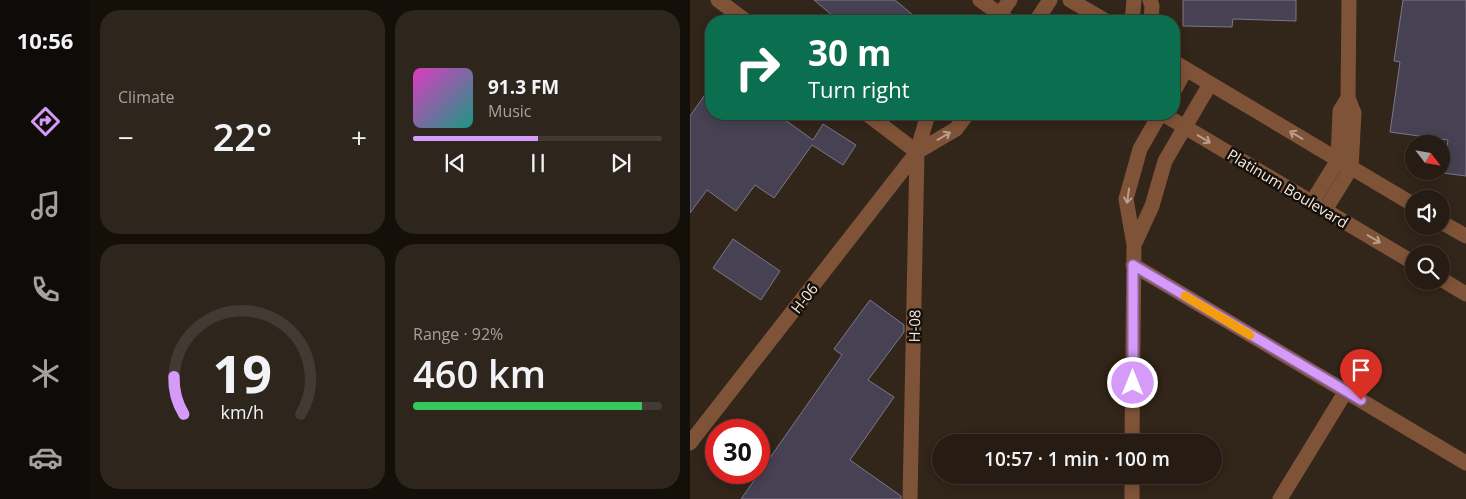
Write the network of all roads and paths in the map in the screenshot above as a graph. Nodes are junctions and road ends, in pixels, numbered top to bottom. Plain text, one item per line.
1 (718, 0) edge
2 (980, 0) edge
3 (1010, 0) edge
4 (1050, 0) edge
5 (1070, 0) edge
6 (1134, 0) edge
7 (1150, 0) edge
8 (1349, 0) edge
9 (738, 15) edge
10 (997, 15) edge
11 (1003, 15) edge
12 (1040, 15) edge
13 (1096, 15) edge
14 (1133, 15) edge
15 (1151, 15) edge
16 (1180, 66) edge
17 (1210, 84) junction
18 (1348, 98) junction
19 (875, 120) edge
20 (926, 120) edge
21 (963, 120) edge
22 (1157, 120) edge
23 (1172, 120) edge
24 (1184, 127) junction
25 (917, 152) junction
26 (1338, 160) junction
27 (1351, 168) junction
28 (1405, 200) edge
29 (1312, 202) junction
30 (1326, 210) junction
31 (1450, 227) edge
32 (1466, 236) edge
33 (1134, 245) junction
34 (1405, 258) edge
35 (1133, 265) junction
36 (1450, 284) edge
37 (1466, 294) edge
38 (1346, 391) junction
39 (1132, 434) edge
40 (690, 443) edge
41 (1466, 463) edge
42 (1132, 484) edge
43 (910, 499) edge
44 (1132, 499) edge
45 (1280, 499) edge

1 - 9 street
2 - 10 street
3 - 11 street
4 - 12 street
5 - 13 street
6 - 14 street
7 - 15 street
8 - 18 street
16 - 17 street
17 - 24 street
26 -> 17 street
18 - 26 street
18 - 27 street
19 - 25 street
20 - 25 street
25 -> 21 street
22 -> 33 street
23 - 24 street, Platinum Boulevard
24 -> 29 street, Platinum Boulevard
24 - 33 street
25 - 40 street, H-06
25 - 43 street, H-08
26 - 27 street
26 - 29 street
27 - 28 street
27 - 30 street
29 - 30 street, Platinum Boulevard
30 -> 34 street, Platinum Boulevard
31 - 32 street
33 - 35 street
35 - 38 street
35 - 39 street
36 - 37 street
38 - 41 street
38 - 45 street
42 - 44 street

